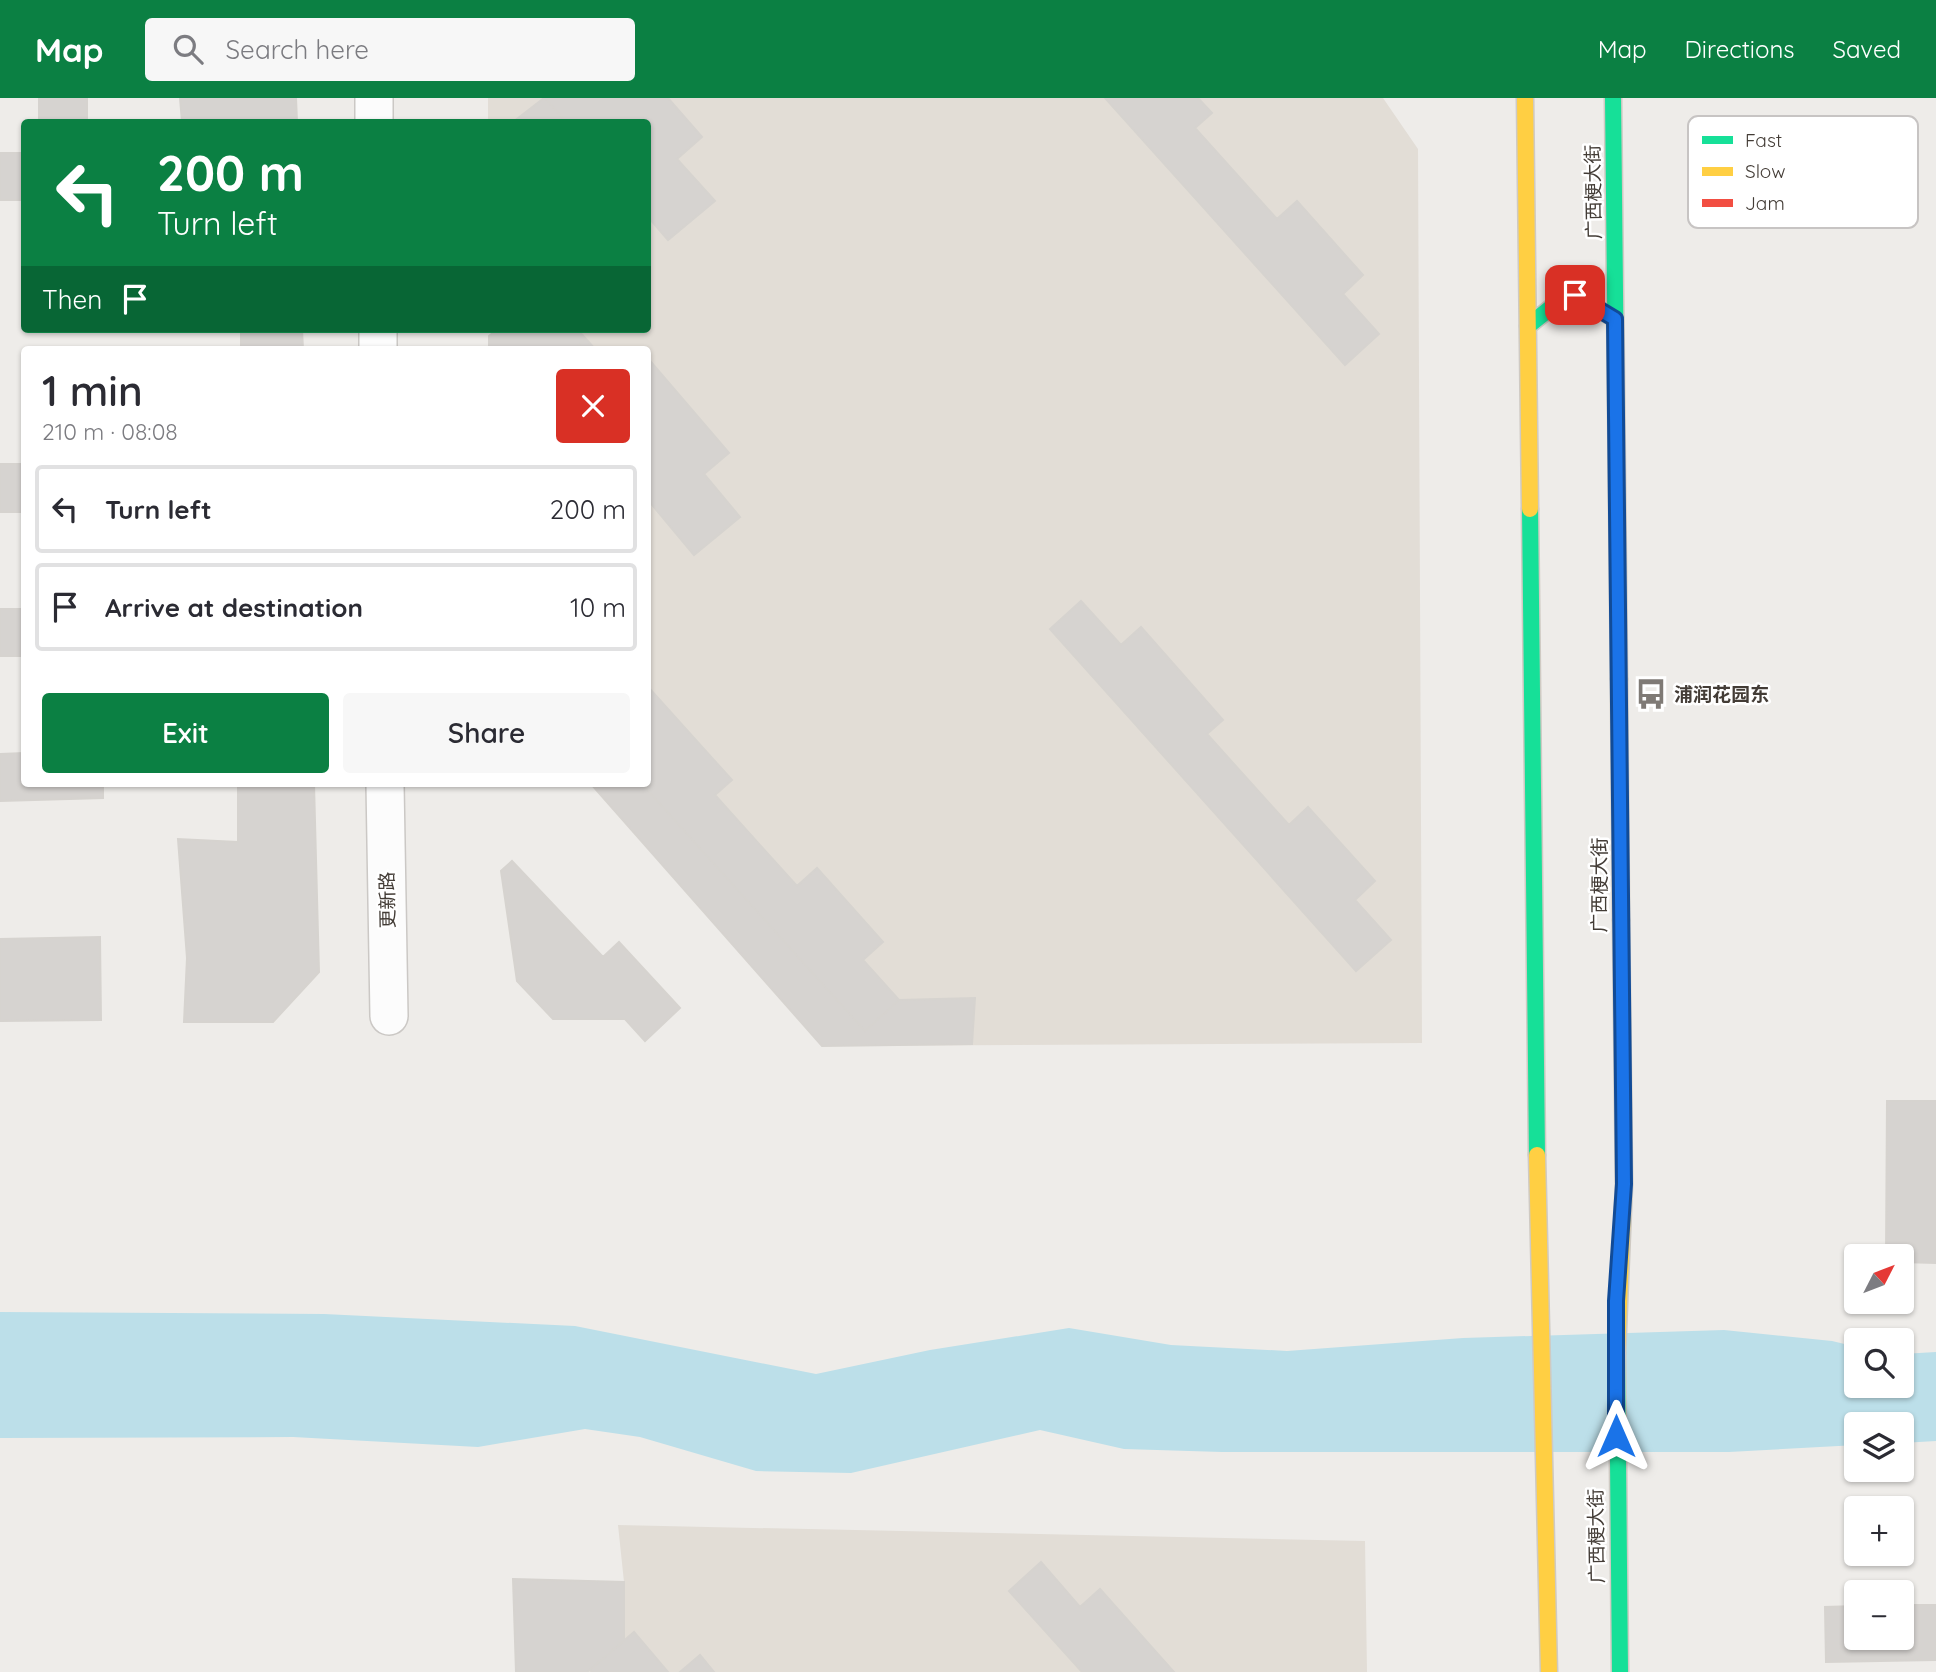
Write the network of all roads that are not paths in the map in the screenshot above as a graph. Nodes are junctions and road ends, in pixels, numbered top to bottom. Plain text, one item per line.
1 (374, 98) edge
2 (1525, 98) edge
3 (1613, 98) edge
4 (374, 119) edge
5 (1615, 319) junction
6 (1528, 326) junction
7 (385, 787) edge
8 (389, 1016) dead end
9 (1549, 1672) edge
10 (1620, 1672) edge

1 - 4 street
2 - 6 main road
3 - 5 main road, 广西梗大街
5 - 6 main road
5 - 10 main road, 广西梗大街
6 - 9 main road
7 - 8 street, 更新路

